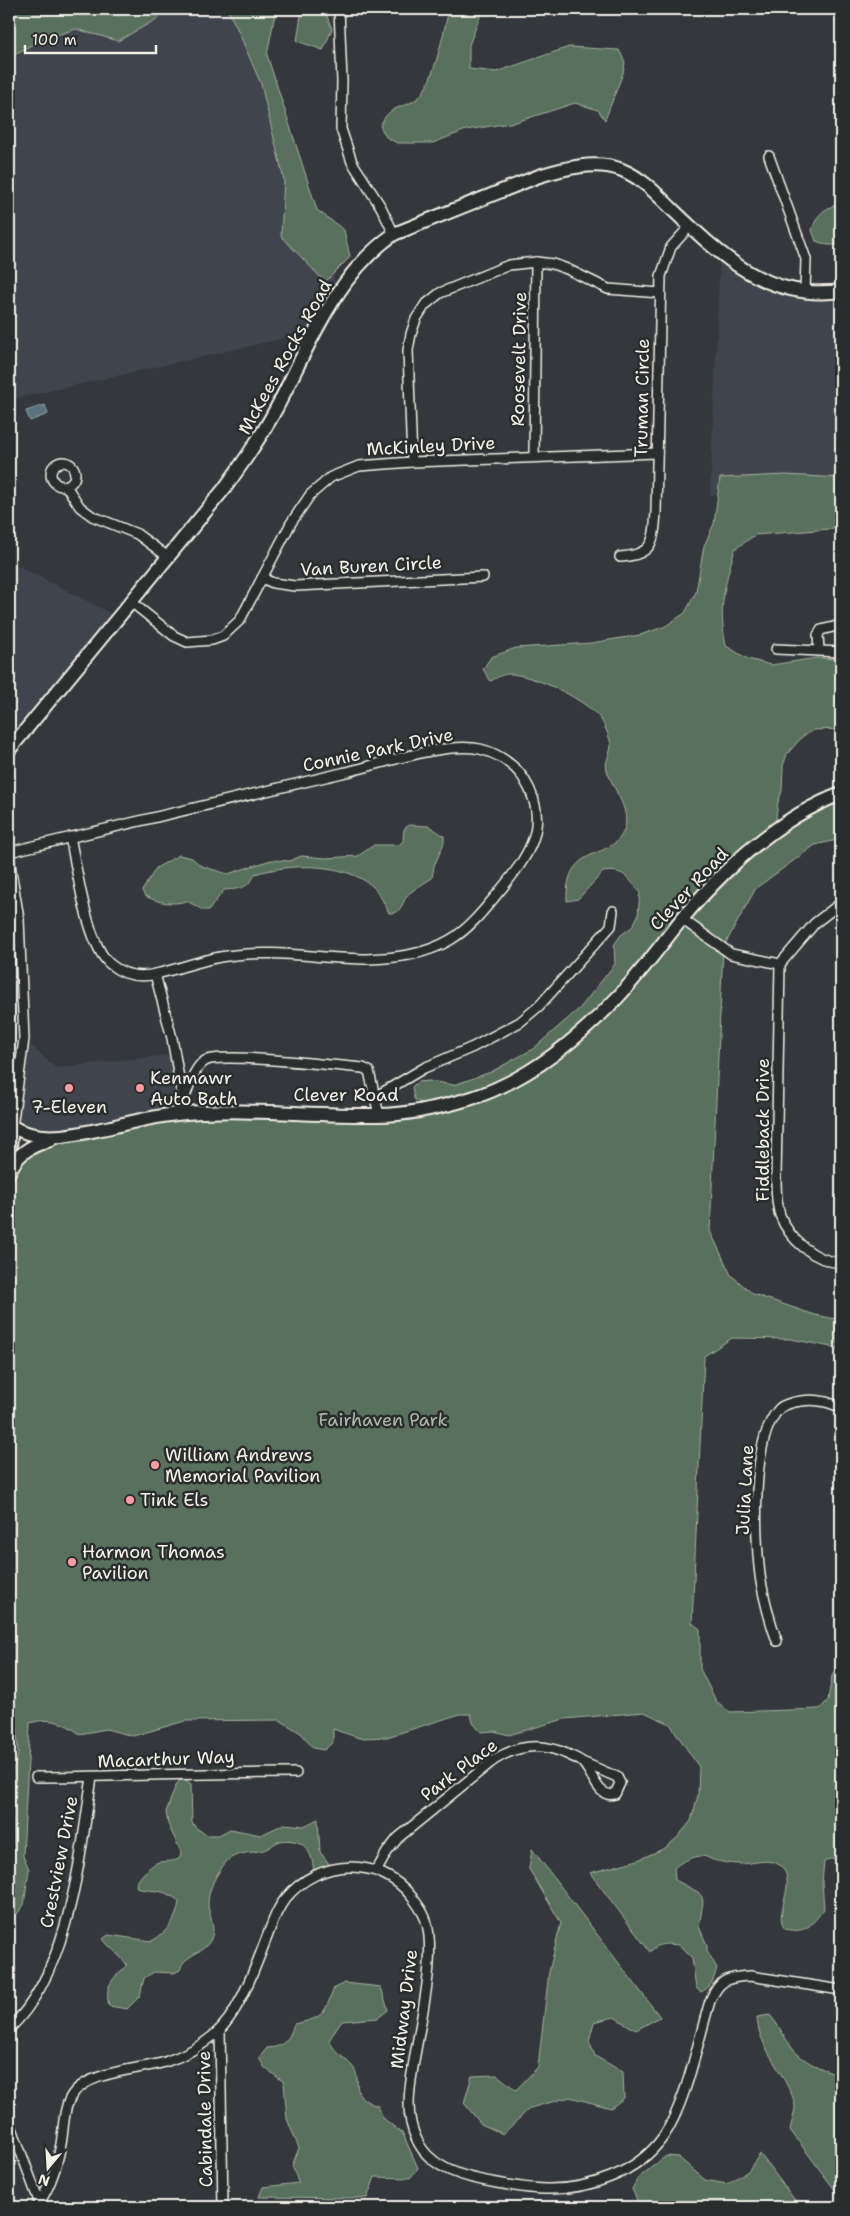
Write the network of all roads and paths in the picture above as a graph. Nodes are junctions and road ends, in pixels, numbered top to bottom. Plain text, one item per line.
1 (339, 9) edge
2 (769, 156) dead end
3 (690, 226) junction
4 (394, 234) junction
5 (536, 262) junction
6 (841, 291) edge
7 (805, 292) junction
8 (660, 293) junction
9 (657, 453) junction
10 (534, 457) junction
11 (412, 462) junction
12 (66, 486) dead end
13 (168, 557) junction
14 (620, 557) dead end
15 (483, 576) dead end
16 (262, 578) junction
17 (130, 601) junction
18 (841, 625) edge
19 (776, 649) dead end
20 (818, 650) junction
21 (841, 652) edge
22 (9, 750) edge
23 (841, 794) edge
24 (70, 837) junction
25 (9, 852) edge
26 (9, 858) edge
27 (12, 892) edge
28 (841, 902) edge
29 (613, 911) dead end
30 (682, 919) junction
31 (780, 964) junction
32 (155, 974) junction
33 (375, 1097) junction
34 (184, 1108) junction
35 (379, 1115) junction
36 (11, 1126) edge
37 (61, 1136) junction
38 (9, 1154) edge
39 (9, 1172) edge
40 (841, 1263) edge
41 (841, 1408) edge
42 (778, 1641) dead end
43 (582, 1762) dead end
44 (296, 1773) dead end
45 (36, 1777) dead end
46 (92, 1777) junction
47 (377, 1870) junction
48 (841, 1990) edge
49 (9, 2029) edge
50 (220, 2030) junction
51 (9, 2120) edge
52 (39, 2206) edge
53 (223, 2207) edge

1 - 4 street
2 - 7 street
3 - 4 street, McKees Rocks Road
3 - 7 street, McKees Rocks Road
3 - 8 street, Truman Circle
4 - 13 street, McKees Rocks Road
5 - 8 street
5 - 10 street, Roosevelt Drive
5 - 11 street
6 - 7 street, McKees Rocks Road
8 - 9 street, Truman Circle
9 - 10 street, McKinley Drive
9 - 14 street, Truman Circle
10 - 11 street, McKinley Drive
11 - 16 street, McKinley Drive
12 - 13 street
13 - 17 street, McKees Rocks Road
15 - 16 street, Van Buren Circle
16 - 17 street, McKinley Drive
17 - 22 street, McKees Rocks Road
18 - 20 street
19 - 20 street
20 - 21 street
23 - 30 street, Clever Road
24 - 25 street, Connie Park Drive
24 - 32 street, Connie Park Drive
24 - 32 street, Connie Park Drive
26 - 27 street
27 - 36 street
28 - 31 street
29 - 33 street
30 - 31 street
30 - 35 street, Clever Road
31 - 40 street, Fiddleback Drive
32 - 34 street
33 - 34 street
33 - 35 street
34 - 35 street, Clever Road
34 - 37 street, Clever Road
36 - 37 street, Clever Road
36 - 38 street
37 - 39 street
41 - 42 street, Julia Lane
43 - 47 street, Park Place
44 - 46 street, Macarthur Way
45 - 46 street, Macarthur Way
46 - 49 street, Crestview Drive
47 - 48 street, Midway Drive
47 - 50 street, Midway Drive
50 - 52 street, Midway Drive
50 - 53 street, Cabindale Drive
51 - 52 street

